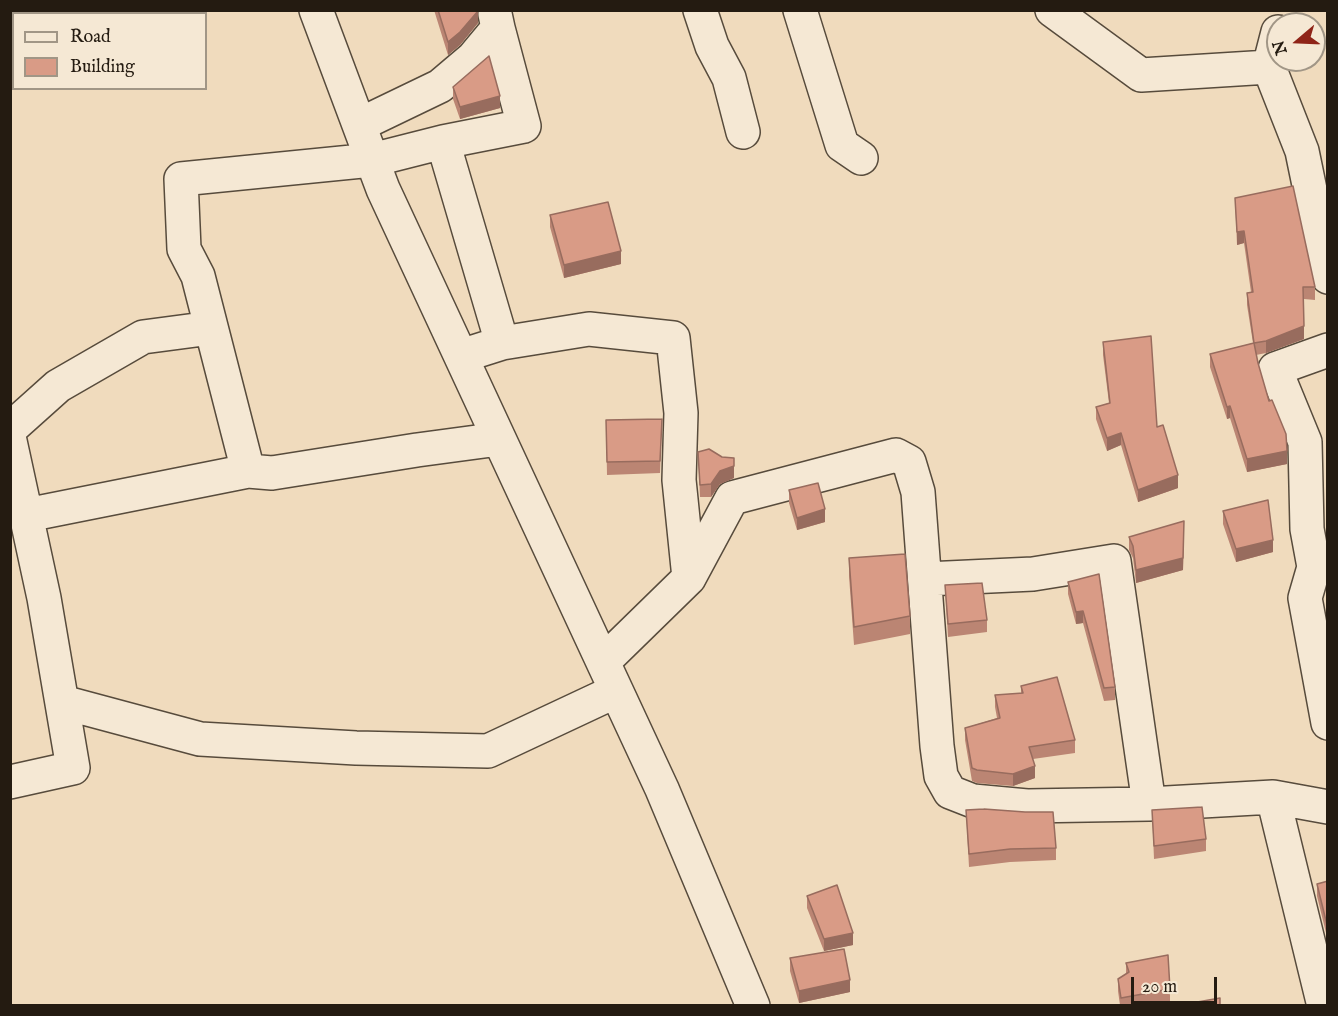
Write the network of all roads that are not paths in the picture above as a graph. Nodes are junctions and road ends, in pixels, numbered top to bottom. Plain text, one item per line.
1 (316, 10) edge
2 (700, 10) edge
3 (800, 10) edge
4 (1052, 10) edge
5 (496, 19) edge
6 (1078, 21) edge
7 (1266, 67) edge
8 (1271, 72) edge
9 (359, 126) junction
10 (743, 132) dead end
11 (443, 142) junction
12 (861, 158) dead end
13 (372, 160) junction
14 (1328, 278) edge
15 (212, 328) junction
16 (502, 343) junction
17 (1328, 350) edge
18 (461, 356) junction
19 (10, 429) edge
20 (499, 440) junction
21 (10, 441) edge
22 (248, 471) junction
23 (27, 515) junction
24 (689, 579) junction
25 (926, 579) junction
26 (610, 677) junction
27 (62, 702) junction
28 (1328, 723) edge
29 (10, 782) edge
30 (1274, 797) junction
31 (1149, 804) junction
32 (1328, 807) edge
33 (753, 1005) edge
34 (1324, 1005) edge

1 - 9 street
2 - 10 street
3 - 12 street
4 - 6 street
5 - 9 street
5 - 11 street
6 - 7 street
8 - 14 street
9 - 13 street
11 - 13 street
11 - 16 street
13 - 15 street
13 - 18 street
15 - 19 street
15 - 22 street
16 - 18 street
16 - 24 street
17 - 28 street
18 - 20 street
20 - 22 street
20 - 26 street
21 - 23 street
22 - 23 street
23 - 27 street
24 - 25 street
24 - 26 street
25 - 31 street
25 - 31 street
26 - 27 street
26 - 33 street
27 - 29 street
30 - 31 street
30 - 32 street
30 - 34 street

